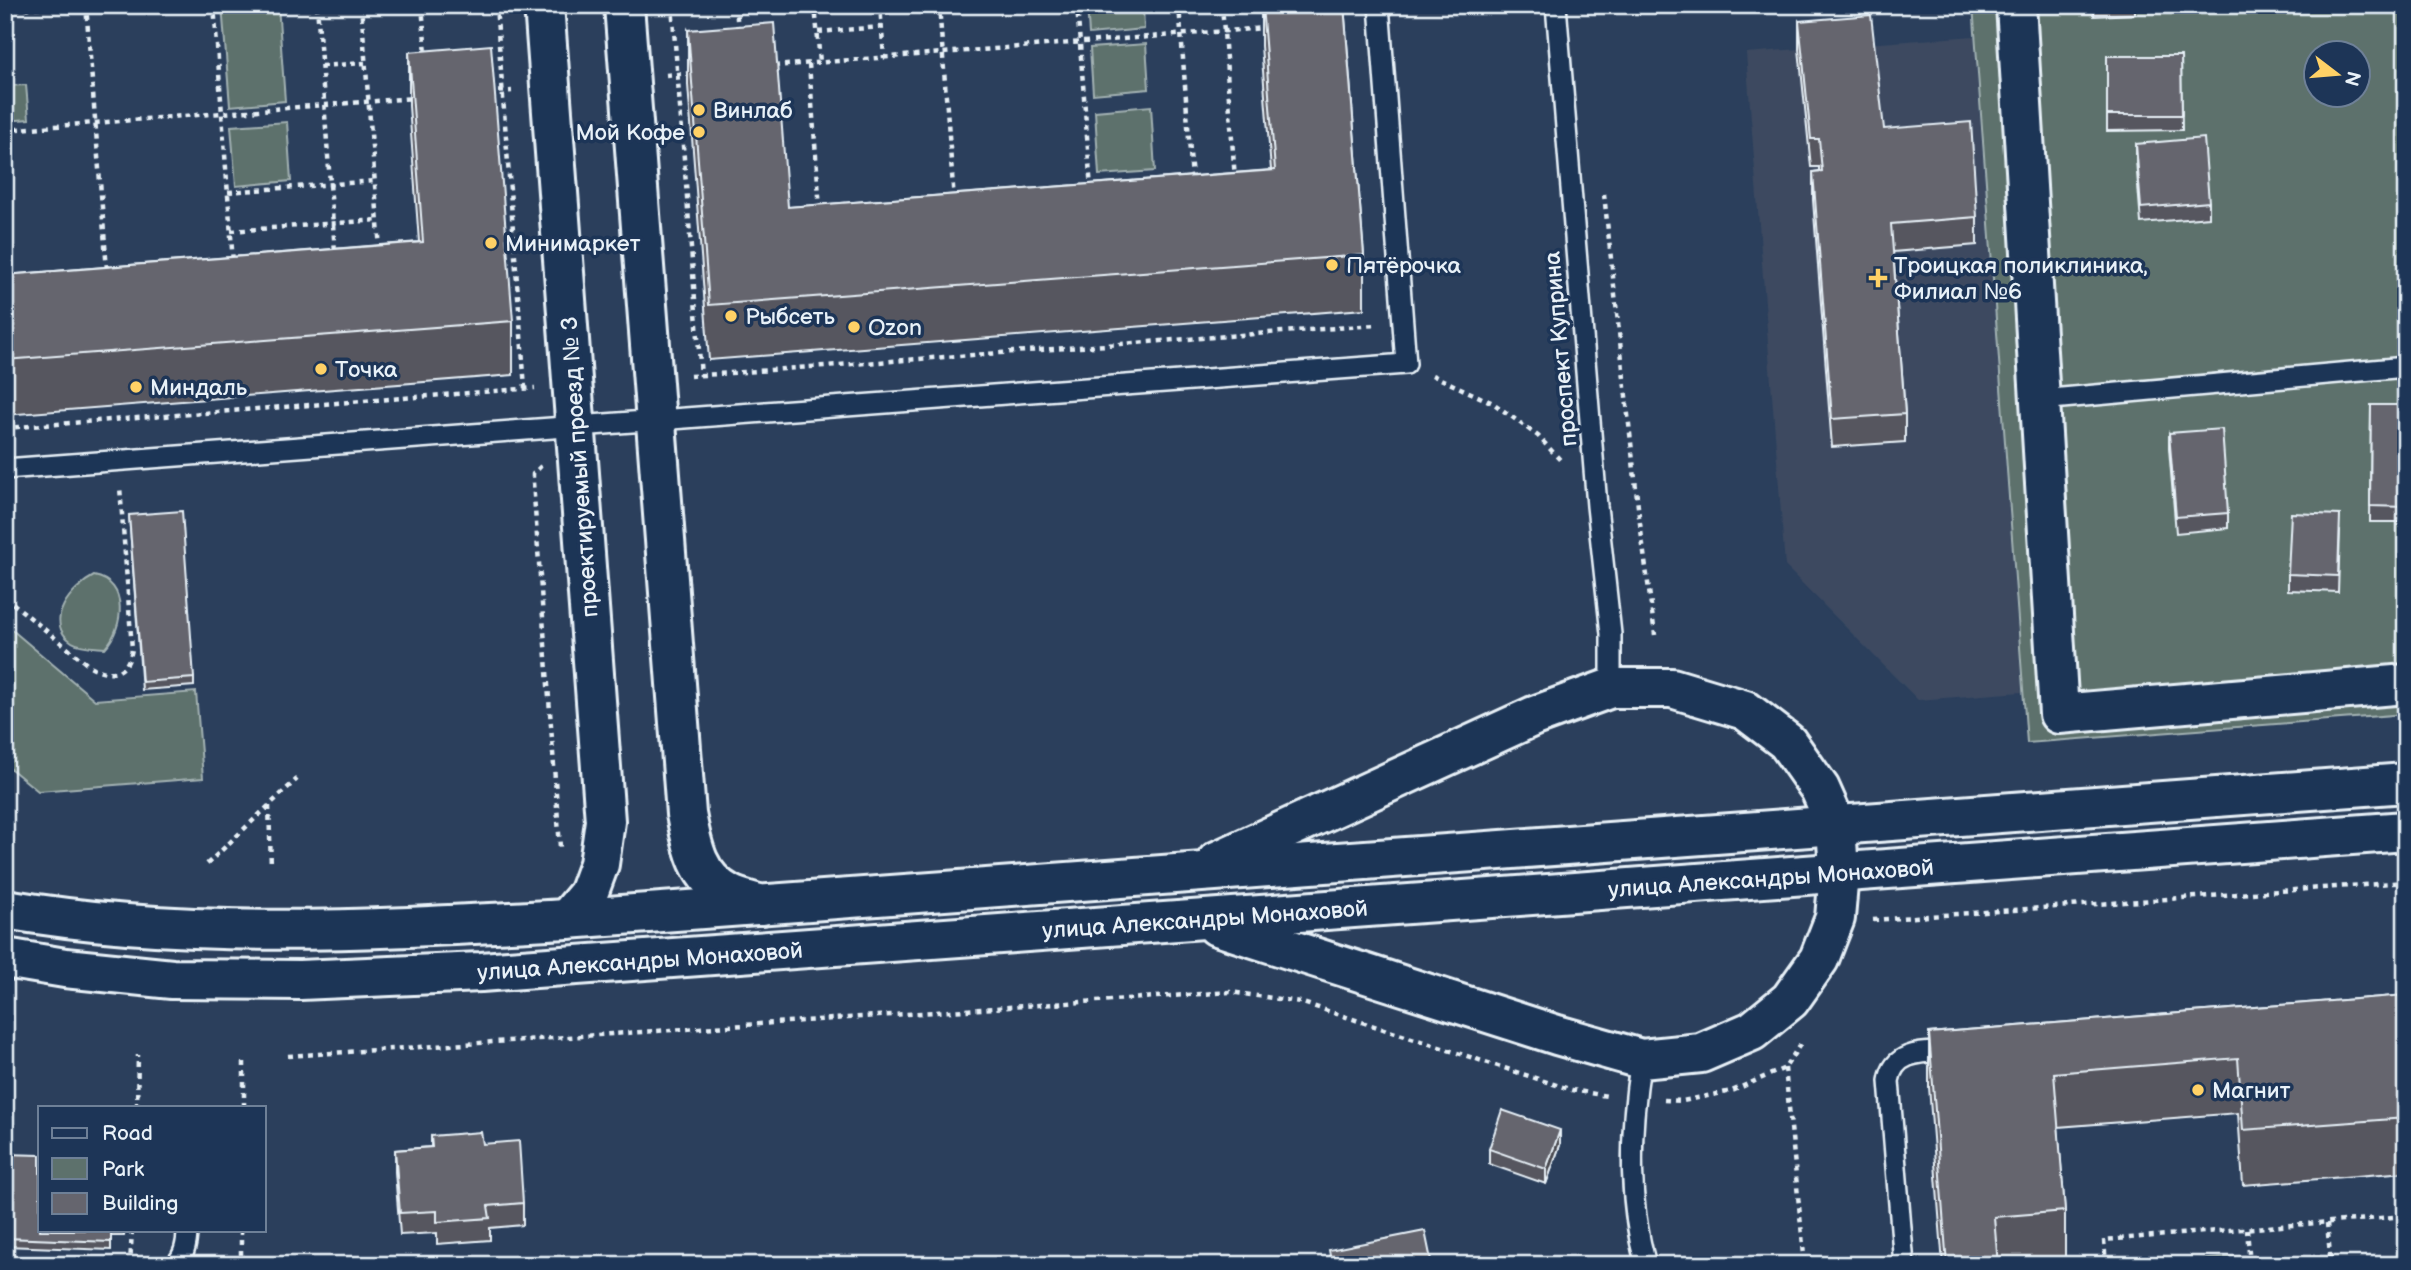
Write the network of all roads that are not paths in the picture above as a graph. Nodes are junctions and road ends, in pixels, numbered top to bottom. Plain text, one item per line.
1 (544, 5) edge
2 (624, 5) edge
3 (1379, 5) edge
4 (1556, 5) edge
5 (2016, 5) edge
6 (2406, 367) edge
7 (2040, 400) junction
8 (655, 420) junction
9 (576, 426) junction
10 (5, 469) edge
11 (2406, 684) edge
12 (1611, 688) junction
13 (2406, 783) edge
14 (1836, 825) junction
15 (2406, 831) edge
16 (1195, 872) junction
17 (1839, 873) junction
18 (761, 905) junction
19 (5, 909) edge
20 (567, 919) junction
21 (1198, 920) junction
22 (5, 958) edge
23 (1971, 1049) edge
24 (1641, 1059) junction
25 (187, 1232) edge
26 (175, 1265) edge
27 (1646, 1265) edge
28 (1904, 1265) edge

1 - 9 main road, проектируемый проезд № 3
2 - 8 main road
3 - 8 lane
4 - 12 lane, проспект Куприна
5 - 7 main road
6 - 7 lane
7 - 11 main road
8 - 9 lane
8 - 18 main road
9 - 10 lane
9 - 20 main road, проектируемый проезд № 3
12 - 14 main road
12 - 16 main road
13 - 14 main road, улица Александры Монаховой
14 - 16 main road, улица Александры Монаховой
14 - 17 main road
15 - 17 main road, улица Александры Монаховой
16 - 18 main road, улица Александры Монаховой
17 - 21 main road, улица Александры Монаховой
17 - 24 main road
18 - 20 main road, улица Александры Монаховой
19 - 20 main road, улица Александры Монаховой
21 - 22 main road, улица Александры Монаховой
21 - 24 main road
23 - 28 lane
24 - 27 lane
25 - 26 lane

